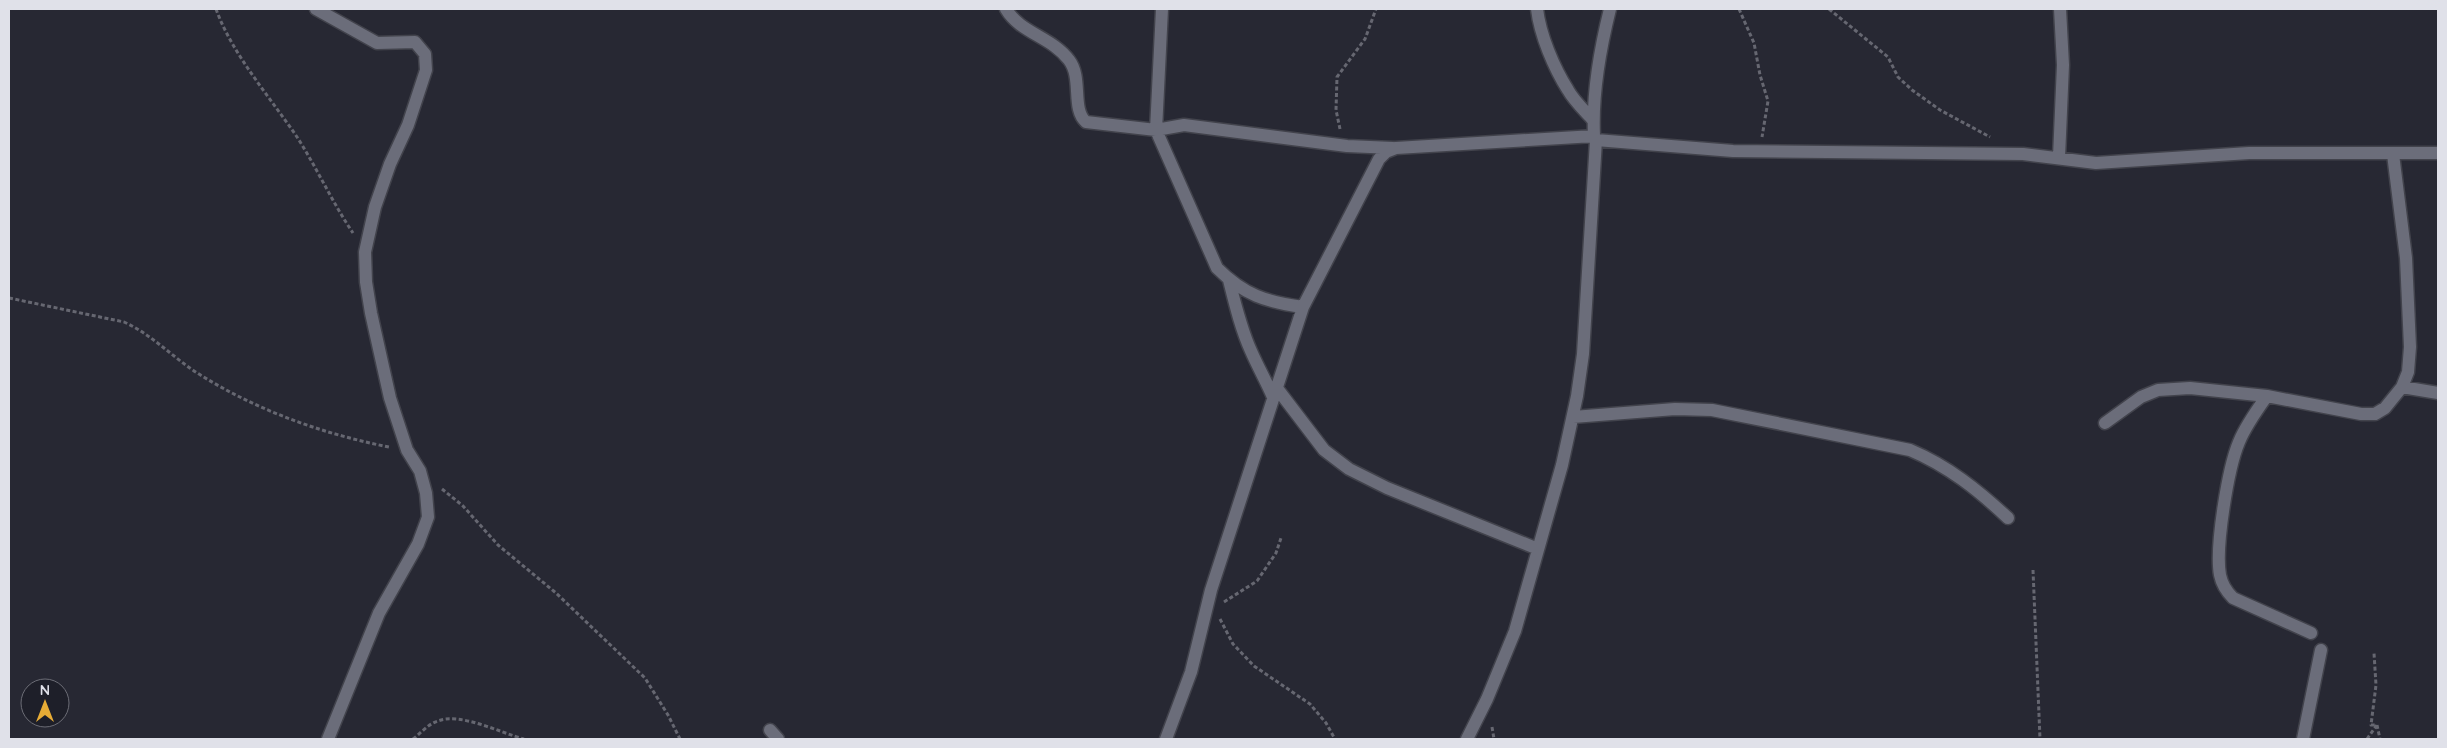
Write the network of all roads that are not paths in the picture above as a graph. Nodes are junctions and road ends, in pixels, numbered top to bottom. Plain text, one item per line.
1 (316, 9) edge
2 (1006, 9) edge
3 (1162, 9) edge
4 (1537, 9) edge
5 (1610, 9) edge
6 (2060, 9) edge
7 (1593, 120) junction
8 (1156, 130) junction
9 (1595, 138) junction
10 (1396, 148) junction
11 (2438, 153) edge
12 (2392, 154) junction
13 (2059, 158) junction
14 (1229, 280) junction
15 (1303, 307) junction
16 (2402, 388) junction
17 (1274, 392) junction
18 (2438, 393) edge
19 (2267, 396) junction
20 (1573, 417) junction
21 (2105, 423) dead end
22 (2008, 518) dead end
23 (1538, 549) junction
24 (2311, 632) dead end
25 (2321, 650) dead end
26 (328, 739) edge
27 (1166, 739) edge
28 (1467, 739) edge
29 (2303, 739) edge

1 - 26 street
2 - 8 street
3 - 8 street
4 - 7 street
5 - 7 street
6 - 13 street
7 - 9 street
8 - 10 street
8 - 14 street
9 - 10 street
9 - 13 street
9 - 20 street
10 - 15 street
11 - 12 street
12 - 13 street
12 - 16 street
14 - 15 street
14 - 17 street
15 - 17 street
16 - 18 street
16 - 19 street
17 - 23 street
17 - 27 street
19 - 21 street
19 - 24 street
20 - 22 street
20 - 23 street
23 - 28 street
25 - 29 street

